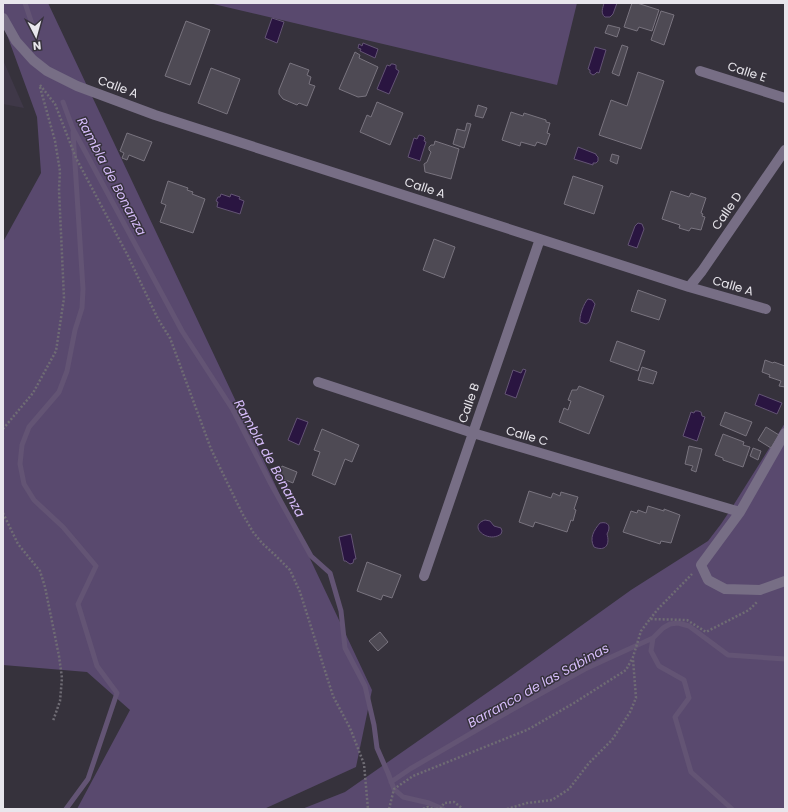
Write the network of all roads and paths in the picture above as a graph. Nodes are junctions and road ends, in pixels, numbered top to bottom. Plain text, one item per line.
1 (3, 18) edge
2 (33, 60) junction
3 (700, 70) dead end
4 (40, 85) junction
5 (785, 98) edge
6 (785, 150) edge
7 (540, 240) junction
8 (688, 287) junction
9 (766, 309) dead end
10 (318, 382) dead end
11 (3, 429) edge
12 (473, 433) junction
13 (785, 433) edge
14 (736, 511) junction
15 (3, 513) edge
16 (701, 565) junction
17 (424, 576) dead end
18 (785, 581) edge
19 (760, 590) junction
20 (650, 619) junction
21 (633, 657) junction
22 (53, 721) dead end
23 (368, 809) edge
24 (389, 809) edge
25 (423, 809) edge
26 (435, 809) edge
27 (463, 809) edge
28 (507, 809) edge

1 - 2 street, Calle A
2 - 4 path
2 - 7 street, Calle A
3 - 5 street, Calle E
4 - 11 path
4 - 23 path
6 - 8 street, Calle D
7 - 8 street, Calle A
7 - 12 street, Calle B
8 - 9 street, Calle A
10 - 12 street, Calle C
12 - 14 street, Calle C
12 - 17 street, Calle B
13 - 14 street
14 - 16 street
15 - 22 path
16 - 19 street
16 - 20 path
18 - 19 street
19 - 20 path
20 - 21 path
21 - 24 path
21 - 28 path
25 - 26 path
26 - 27 path

